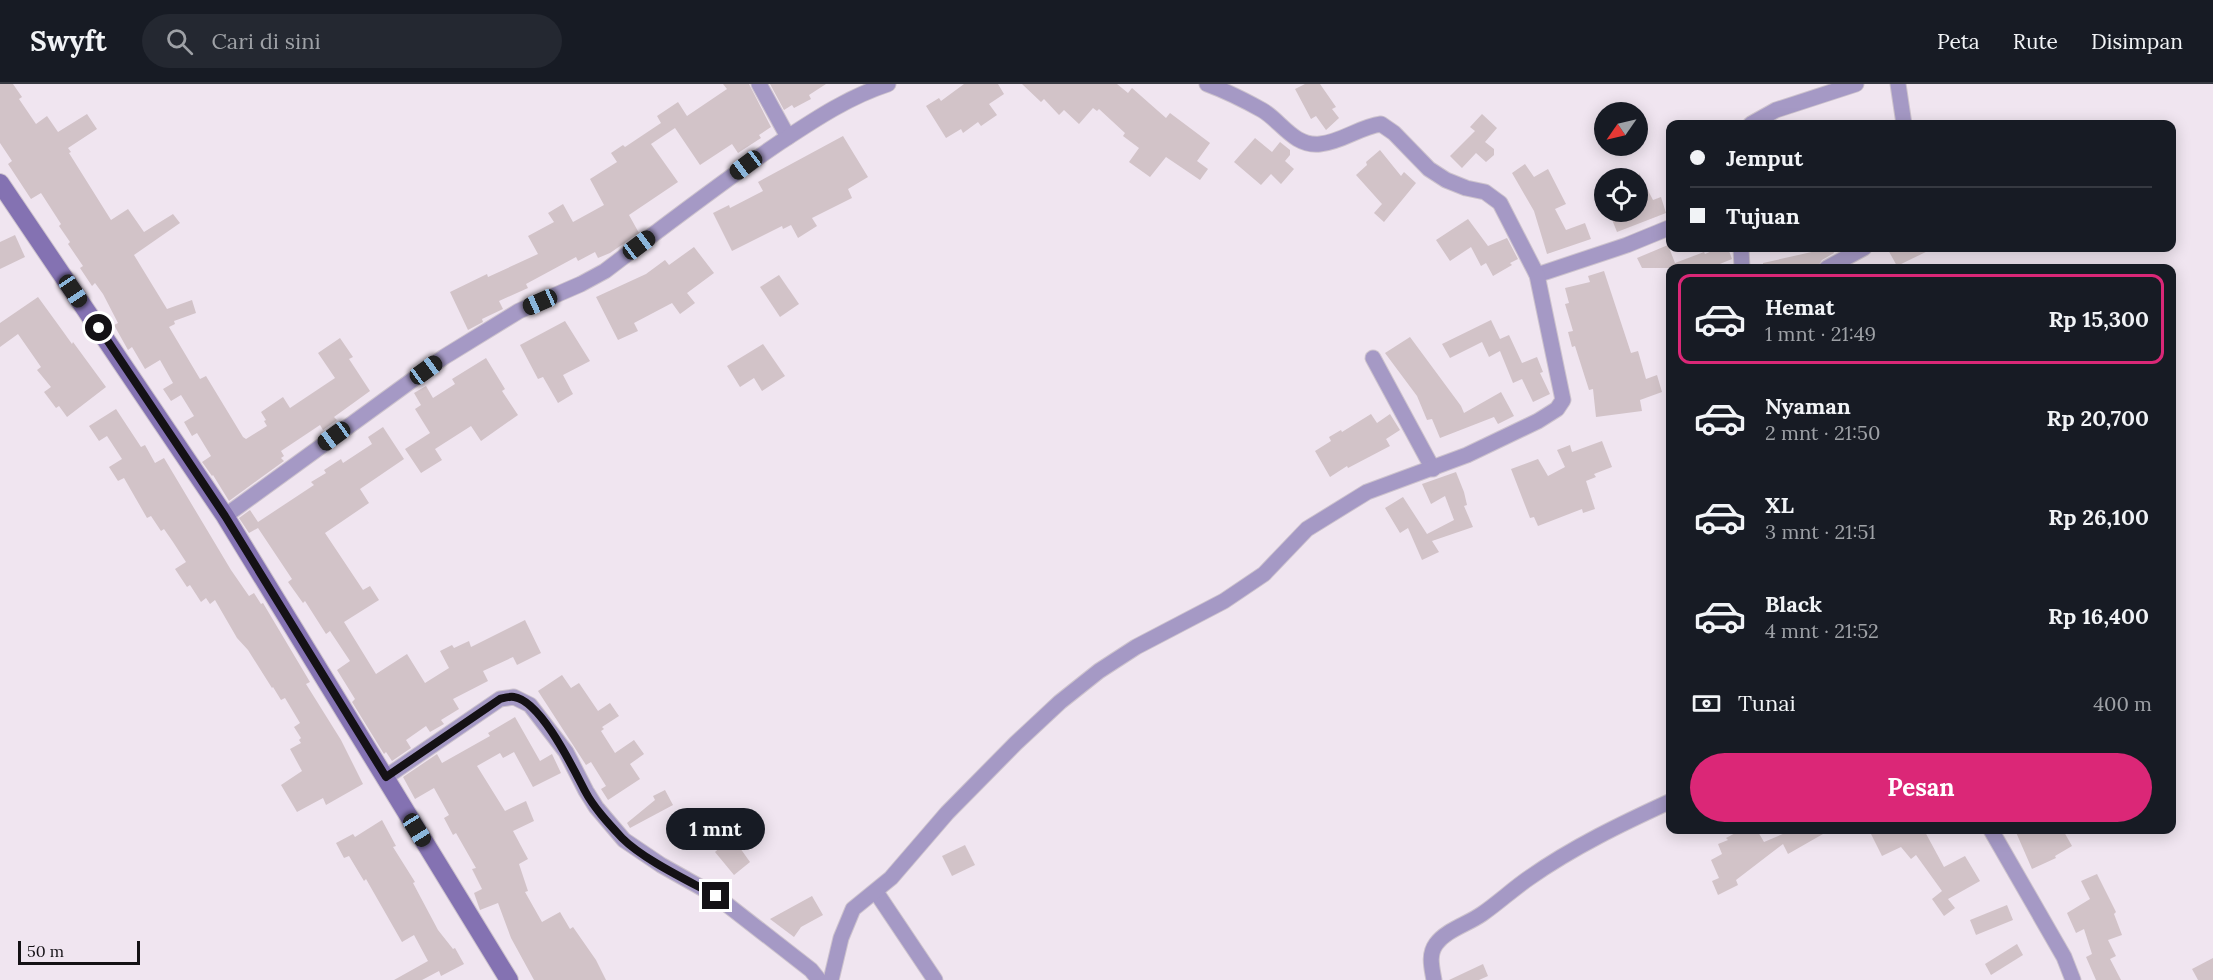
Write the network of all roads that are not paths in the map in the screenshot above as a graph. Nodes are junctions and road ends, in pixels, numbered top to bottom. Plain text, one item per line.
1 (759, 84) edge
2 (888, 84) edge
3 (1207, 84) edge
4 (1856, 84) edge
5 (1898, 84) edge
6 (1759, 120) edge
7 (1903, 120) edge
8 (788, 137) junction
9 (0, 183) edge
10 (1666, 229) edge
11 (1857, 252) edge
12 (1834, 264) edge
13 (1537, 275) junction
14 (1373, 358) dead end
15 (1433, 469) junction
16 (225, 516) junction
17 (386, 777) junction
18 (1666, 803) edge
19 (1993, 834) edge
20 (876, 892) junction
21 (837, 977) edge
22 (509, 980) edge
23 (819, 980) edge
24 (935, 980) edge
25 (1434, 980) edge
26 (2073, 980) edge

1 - 8 street
2 - 8 street
3 - 13 street
4 - 6 street
5 - 7 street
8 - 16 street
9 - 16 main road
10 - 13 street
11 - 12 street
13 - 15 street
14 - 15 street
15 - 20 street
16 - 17 main road
17 - 22 main road
17 - 23 street
18 - 25 street
19 - 26 street
20 - 21 street
20 - 24 street

